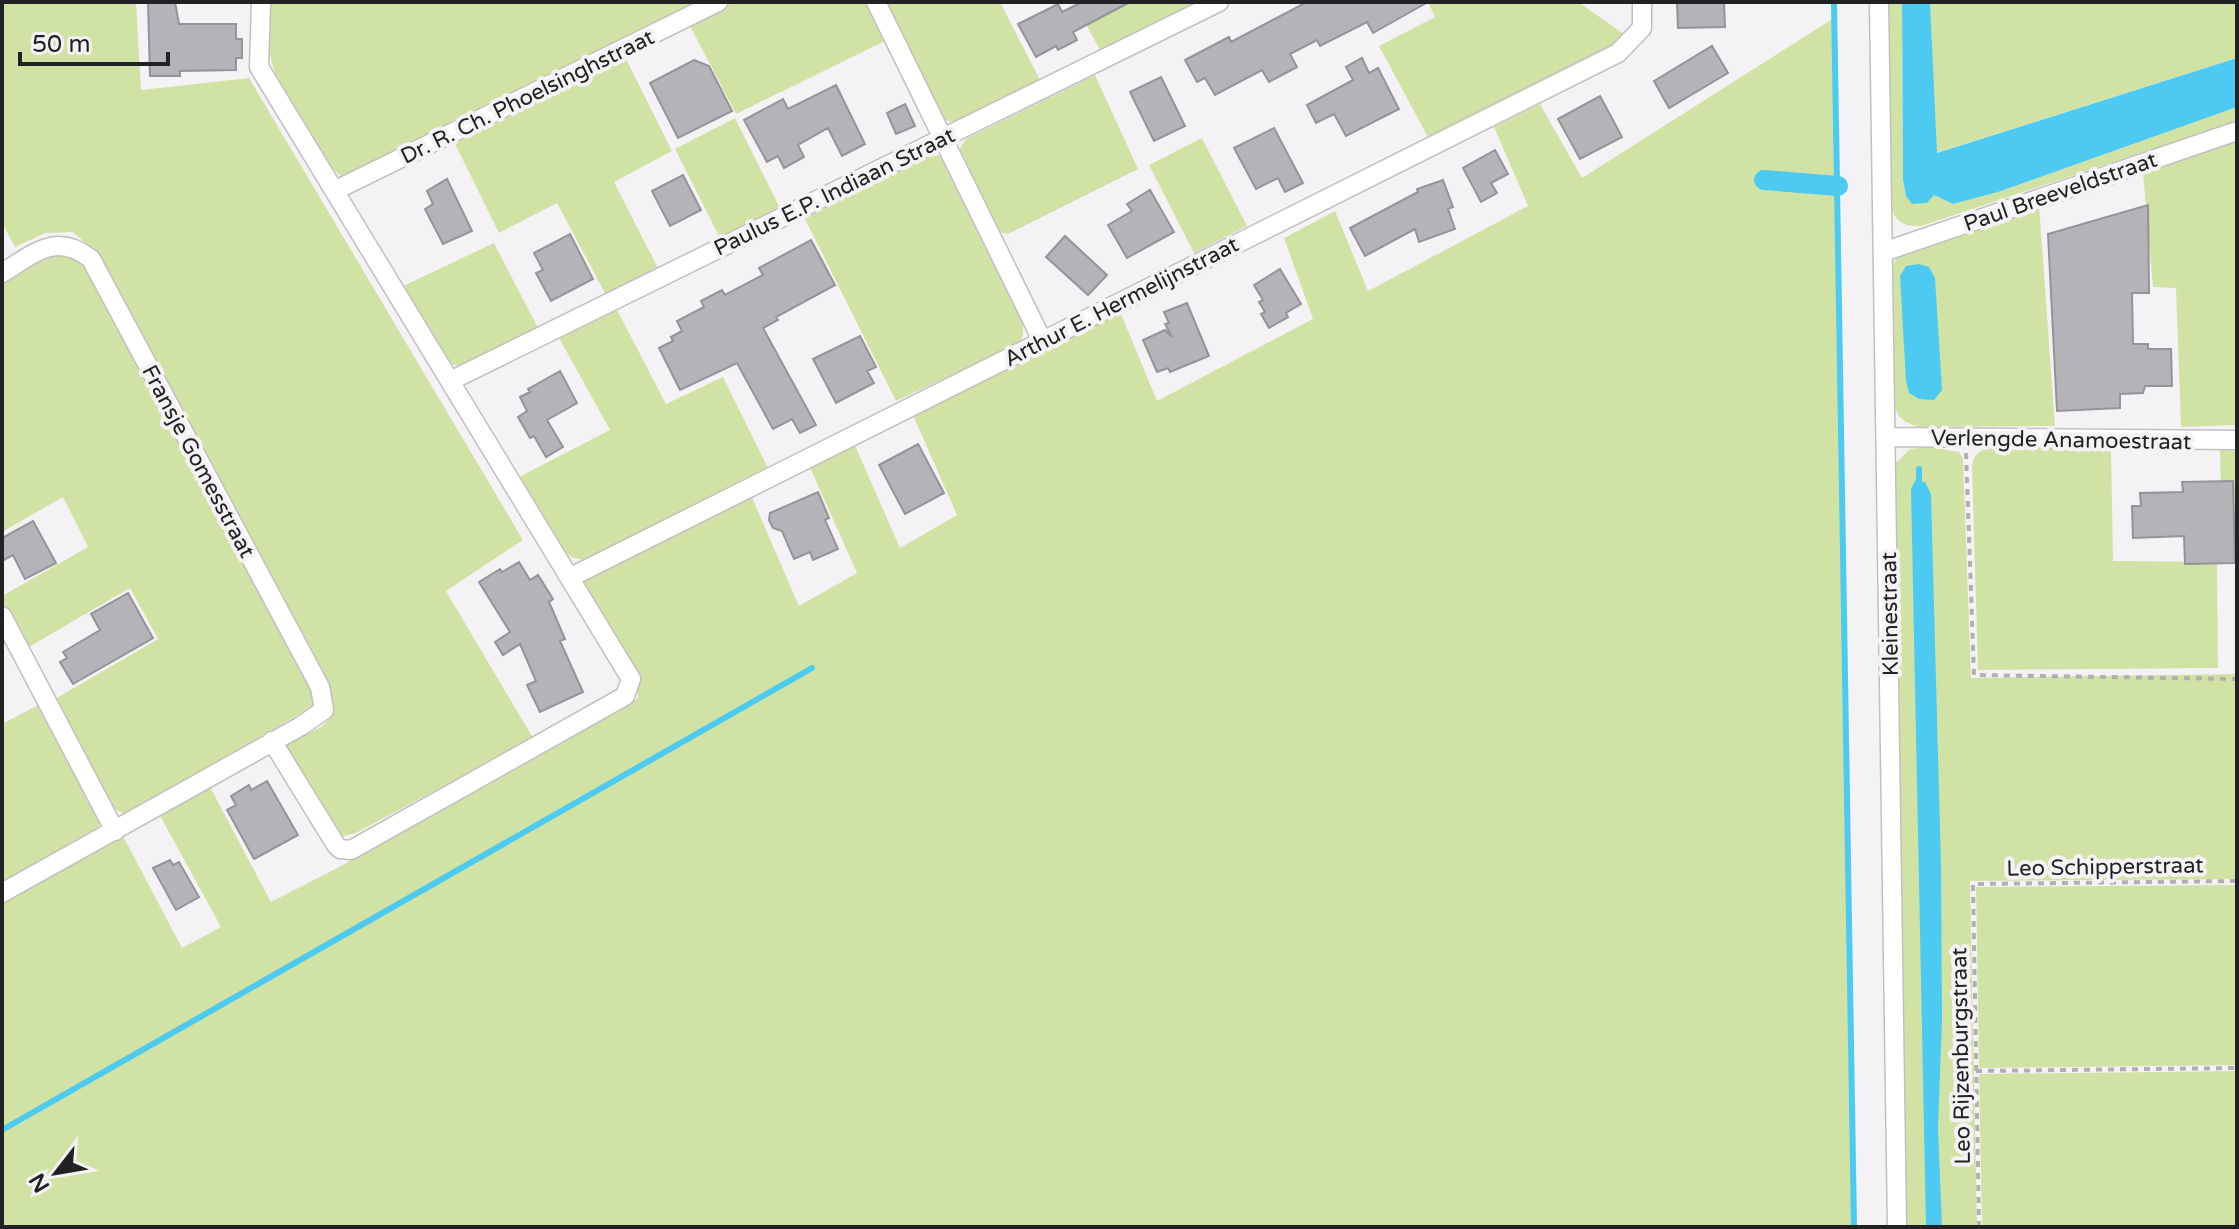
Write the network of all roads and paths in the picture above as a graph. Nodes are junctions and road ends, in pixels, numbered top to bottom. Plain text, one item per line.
1 (261, 2) edge
2 (718, 2) edge
3 (876, 2) edge
4 (1219, 2) edge
5 (1642, 2) edge
6 (1879, 2) edge
7 (2237, 131) edge
8 (942, 137) junction
9 (336, 190) junction
10 (1883, 252) junction
11 (2, 273) edge
12 (1042, 340) junction
13 (450, 381) junction
14 (1886, 437) junction
15 (1966, 439) junction
16 (2237, 440) edge
17 (571, 577) junction
18 (2, 616) edge
19 (2237, 679) edge
20 (272, 741) junction
21 (115, 831) junction
22 (2237, 881) edge
23 (1973, 884) joint
24 (2, 893) edge
25 (2237, 1068) edge
26 (1976, 1071) junction
27 (1897, 1227) edge
28 (1979, 1227) edge

1 - 9 street
2 - 9 street, Dr. R. Ch. Phoelsinghstraat
3 - 8 street
4 - 8 street, Paulus E.P. Indiaan Straat
5 - 12 street, Arthur E. Hermelijnstraat
6 - 10 street, Kleinestraat
7 - 10 street, Paul Breeveldstraat
8 - 12 street
8 - 13 street, Paulus E.P. Indiaan Straat
9 - 13 street
10 - 14 street, Kleinestraat
11 - 20 street, Fransje Gomesstraat
12 - 17 street, Arthur E. Hermelijnstraat
13 - 17 street
14 - 15 street, Verlengde Anamoestraat
14 - 27 street, Kleinestraat
15 - 16 street, Verlengde Anamoestraat
15 - 19 path
17 - 20 street
18 - 21 street
20 - 21 street
21 - 24 street
22 - 23 path, Leo Schipperstraat
23 - 26 path, Leo Rijzenburgstraat
25 - 26 path
26 - 28 path, Leo Rijzenburgstraat

